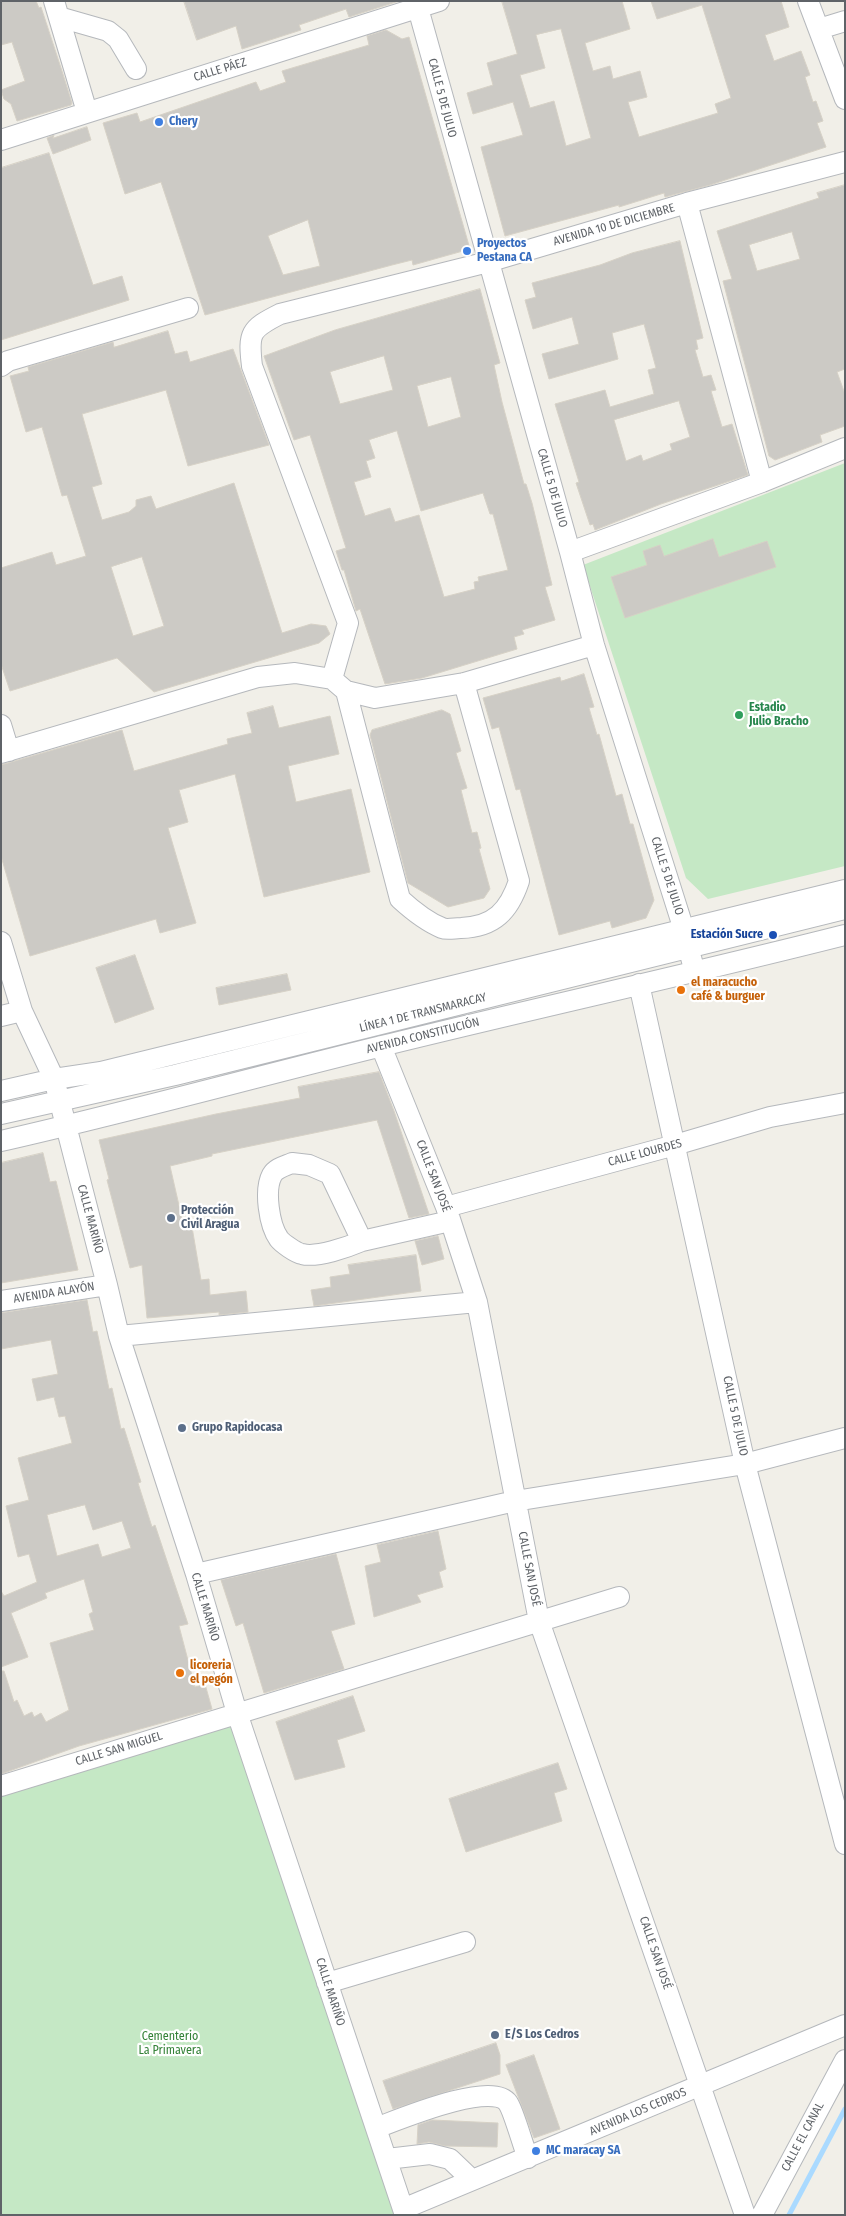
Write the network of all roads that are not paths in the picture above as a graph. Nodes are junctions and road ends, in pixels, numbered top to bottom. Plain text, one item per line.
1 (439, 1) edge
2 (808, 1) edge
3 (417, 5) edge
4 (57, 9) edge
5 (845, 21) edge
6 (819, 29) junction
7 (136, 69) dead end
8 (845, 99) edge
9 (87, 112) junction
10 (1, 140) edge
11 (845, 162) edge
12 (687, 204) junction
13 (488, 262) junction
14 (188, 308) dead end
15 (1, 366) edge
16 (845, 448) edge
17 (762, 482) junction
18 (570, 552) junction
19 (594, 645) junction
20 (464, 683) junction
21 (339, 685) junction
22 (1, 724) edge
23 (5, 752) edge
24 (845, 890) edge
25 (845, 909) edge
26 (845, 935) edge
27 (686, 939) junction
28 (1, 942) edge
29 (695, 972) junction
30 (639, 984) junction
31 (22, 1011) junction
32 (1, 1016) edge
33 (381, 1046) junction
34 (54, 1079) junction
35 (1, 1091) edge
36 (60, 1101) junction
37 (845, 1103) edge
38 (1, 1114) edge
39 (66, 1127) junction
40 (1, 1141) edge
41 (676, 1145) junction
42 (448, 1214) junction
43 (362, 1242) junction
44 (107, 1285) junction
45 (1, 1301) edge
46 (477, 1302) junction
47 (118, 1336) junction
48 (845, 1438) edge
49 (745, 1464) junction
50 (515, 1500) junction
51 (196, 1574) junction
52 (620, 1597) dead end
53 (539, 1621) junction
54 (237, 1713) junction
55 (1, 1786) edge
56 (845, 1844) edge
57 (465, 1942) dead end
58 (327, 1984) junction
59 (845, 2025) edge
60 (845, 2060) edge
61 (701, 2085) junction
62 (376, 2128) junction
63 (528, 2158) junction
64 (387, 2159) junction
65 (472, 2180) junction
66 (404, 2212) edge
67 (745, 2215) edge
68 (762, 2215) edge

1 - 3 street, CALLE PÁEZ
2 - 6 street
3 - 9 street, CALLE PÁEZ
3 - 13 street, CALLE 5 DE JULIO
4 - 7 street
4 - 9 street
5 - 6 street
6 - 8 street
9 - 10 street, CALLE PÁEZ
11 - 12 street, AVENIDA 10 DE DICIEMBRE
12 - 13 street, AVENIDA 10 DE DICIEMBRE
12 - 17 street
13 - 18 street, CALLE 5 DE JULIO
13 - 21 street, AVENIDA 10 DE DICIEMBRE
14 - 15 street
16 - 17 street
17 - 18 street
18 - 19 street, CALLE 5 DE JULIO
19 - 20 street
19 - 27 street, CALLE 5 DE JULIO
20 - 21 street
20 - 21 street
21 - 23 street
22 - 23 street
24 - 27 street
25 - 27 street, LÍNEA 1 DE TRANSMARACAY
26 - 29 street, AVENIDA CONSTITUCIÓN
27 - 29 street, CALLE 5 DE JULIO
27 - 34 street
27 - 36 street, LÍNEA 1 DE TRANSMARACAY
28 - 31 street, CALLE MARIÑO
29 - 30 street, AVENIDA CONSTITUCIÓN
30 - 33 street, AVENIDA CONSTITUCIÓN
30 - 41 street, CALLE 5 DE JULIO
31 - 32 street
31 - 34 street, CALLE MARIÑO
33 - 39 street, AVENIDA CONSTITUCIÓN
33 - 42 street, CALLE SAN JOSÉ
34 - 35 street
34 - 36 street, CALLE MARIÑO
36 - 38 street, LÍNEA 1 DE TRANSMARACAY
36 - 39 street, CALLE MARIÑO
37 - 41 street, CALLE LOURDES
39 - 40 street, AVENIDA CONSTITUCIÓN
39 - 44 street, CALLE MARIÑO
41 - 42 street, CALLE LOURDES
41 - 49 street, CALLE 5 DE JULIO
42 - 43 street, CALLE LOURDES
42 - 46 street, CALLE SAN JOSÉ
43 - 43 street
44 - 45 street, AVENIDA ALAYÓN
44 - 47 street, CALLE MARIÑO
46 - 47 street
46 - 50 street, CALLE SAN JOSÉ
47 - 51 street, CALLE MARIÑO
48 - 49 street
49 - 50 street
49 - 56 street, CALLE 5 DE JULIO
50 - 51 street
50 - 53 street, CALLE SAN JOSÉ
51 - 54 street, CALLE MARIÑO
52 - 53 street, CALLE SAN MIGUEL
53 - 54 street, CALLE SAN MIGUEL
53 - 61 street, CALLE SAN JOSÉ
54 - 55 street, CALLE SAN MIGUEL
54 - 58 street, CALLE MARIÑO
57 - 58 street
58 - 62 street, CALLE MARIÑO
59 - 61 street, AVENIDA LOS CEDROS
60 - 68 street, CALLE EL CANAL
61 - 63 street, AVENIDA LOS CEDROS
61 - 67 street, CALLE SAN JOSÉ
62 - 63 street
62 - 64 street, CALLE MARIÑO
63 - 65 street, AVENIDA LOS CEDROS
64 - 65 street
64 - 66 street, CALLE MARIÑO
65 - 66 street, AVENIDA LOS CEDROS

